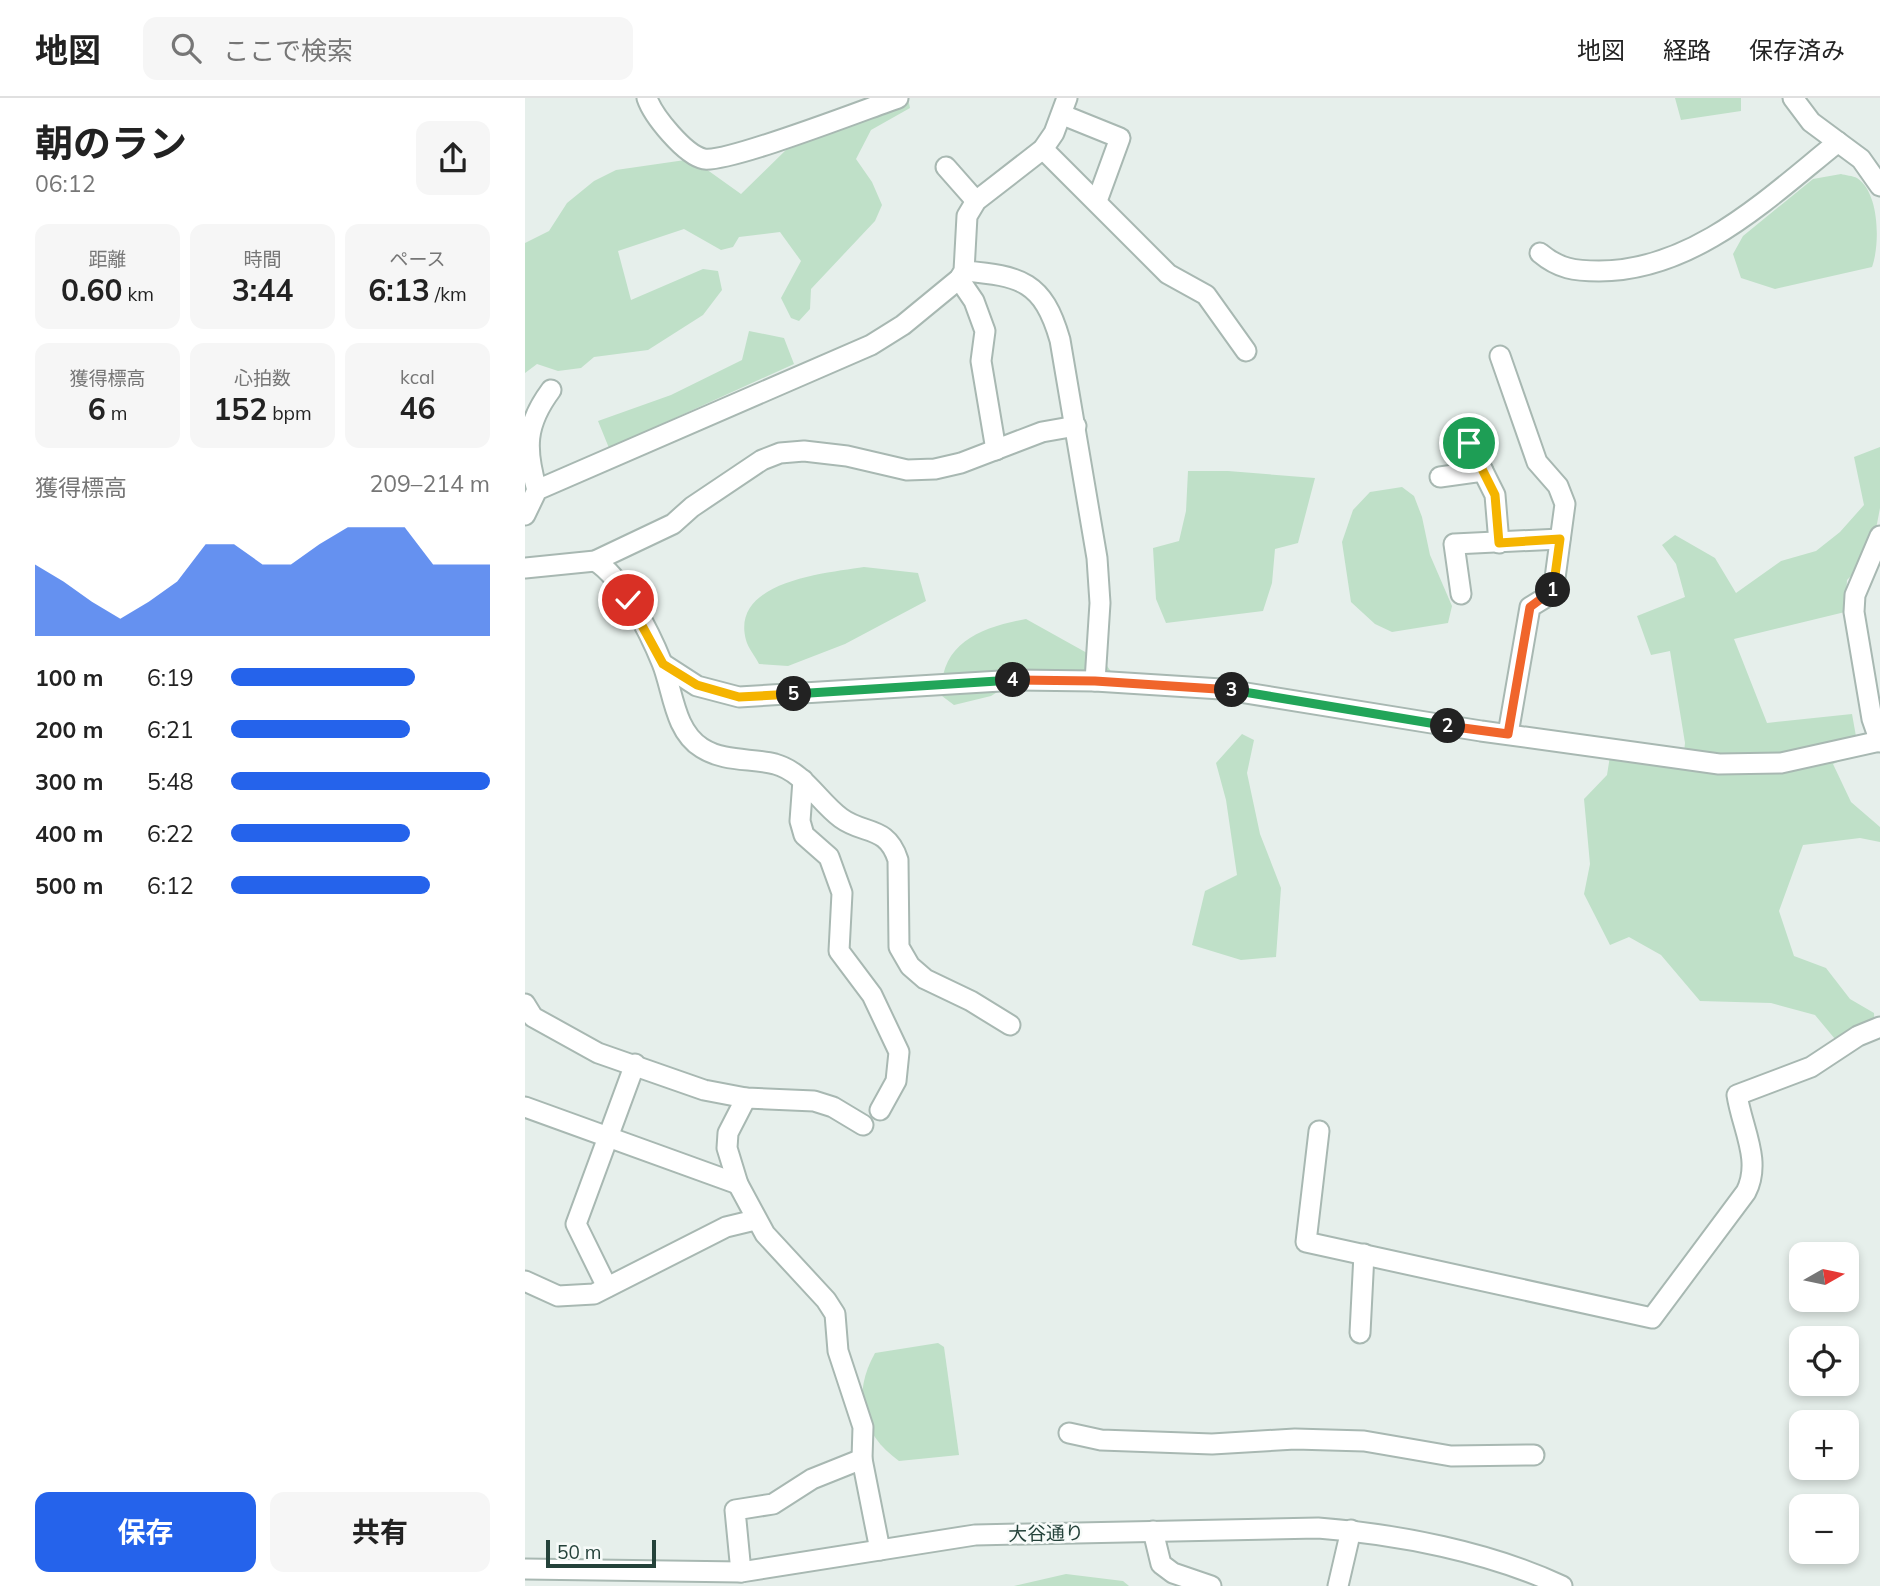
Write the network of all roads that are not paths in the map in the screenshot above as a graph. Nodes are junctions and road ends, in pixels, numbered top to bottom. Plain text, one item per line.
1 (647, 98) edge
2 (898, 98) edge
3 (1793, 98) edge
4 (1065, 106) edge
5 (1838, 142) junction
6 (1043, 149) junction
7 (946, 167) dead end
8 (1880, 186) edge
9 (976, 201) junction
10 (1097, 201) junction
11 (1540, 253) dead end
12 (961, 275) junction
13 (1246, 351) dead end
14 (1500, 356) dead end
15 (551, 390) dead end
16 (1076, 426) junction
17 (1469, 443) dead end
18 (996, 450) junction
19 (1483, 471) junction
20 (1440, 477) dead end
21 (537, 490) junction
22 (525, 515) edge
23 (1880, 536) edge
24 (1560, 539) junction
25 (1499, 543) junction
26 (595, 561) junction
27 (525, 568) edge
28 (1461, 594) dead end
29 (663, 664) junction
30 (1095, 681) junction
31 (1508, 734) junction
32 (1880, 742) edge
33 (803, 780) junction
34 (525, 1004) edge
35 (1010, 1026) dead end
36 (1880, 1027) edge
37 (635, 1064) junction
38 (746, 1098) junction
39 (525, 1107) edge
40 (880, 1110) dead end
41 (863, 1125) dead end
42 (1319, 1131) dead end
43 (609, 1137) junction
44 (737, 1184) junction
45 (755, 1220) junction
46 (1364, 1254) junction
47 (525, 1281) edge
48 (607, 1287) junction
49 (1360, 1333) dead end
50 (1069, 1433) dead end
51 (1534, 1455) dead end
52 (862, 1459) junction
53 (1351, 1530) junction
54 (1153, 1531) junction
55 (880, 1550) junction
56 (525, 1569) edge
57 (741, 1572) junction
58 (598, 1578) edge
59 (1211, 1586) edge
60 (1338, 1586) edge
61 (1562, 1586) edge

1 - 2 street
3 - 5 street
4 - 6 street
4 - 10 street
5 - 8 street
5 - 11 street
6 - 9 street
6 - 10 street
7 - 9 street
9 - 12 street
10 - 13 street
12 - 16 street
12 - 18 street
12 - 21 street
14 - 24 street
15 - 21 street
16 - 18 street
16 - 30 street
17 - 19 street
18 - 26 street
19 - 20 street
19 - 25 street
21 - 22 street
23 - 32 street
24 - 25 street
24 - 31 street
25 - 28 street
26 - 27 street
26 - 29 street
29 - 30 street
29 - 33 street
30 - 31 street
31 - 32 street
33 - 35 street
33 - 40 street
34 - 37 street
36 - 46 street
37 - 38 street
37 - 43 street
38 - 41 street
38 - 44 street
39 - 43 street
42 - 46 street
43 - 44 street
43 - 48 street
44 - 45 street
45 - 48 street
45 - 52 street
46 - 49 street
47 - 48 street
50 - 51 street
52 - 55 street
52 - 57 street
53 - 54 street, 大谷通り
53 - 60 street
53 - 61 street, 大谷通り
54 - 55 street, 大谷通り
54 - 59 street
55 - 57 street, 大谷通り
56 - 58 street, 大谷通り
57 - 58 street, 大谷通り

